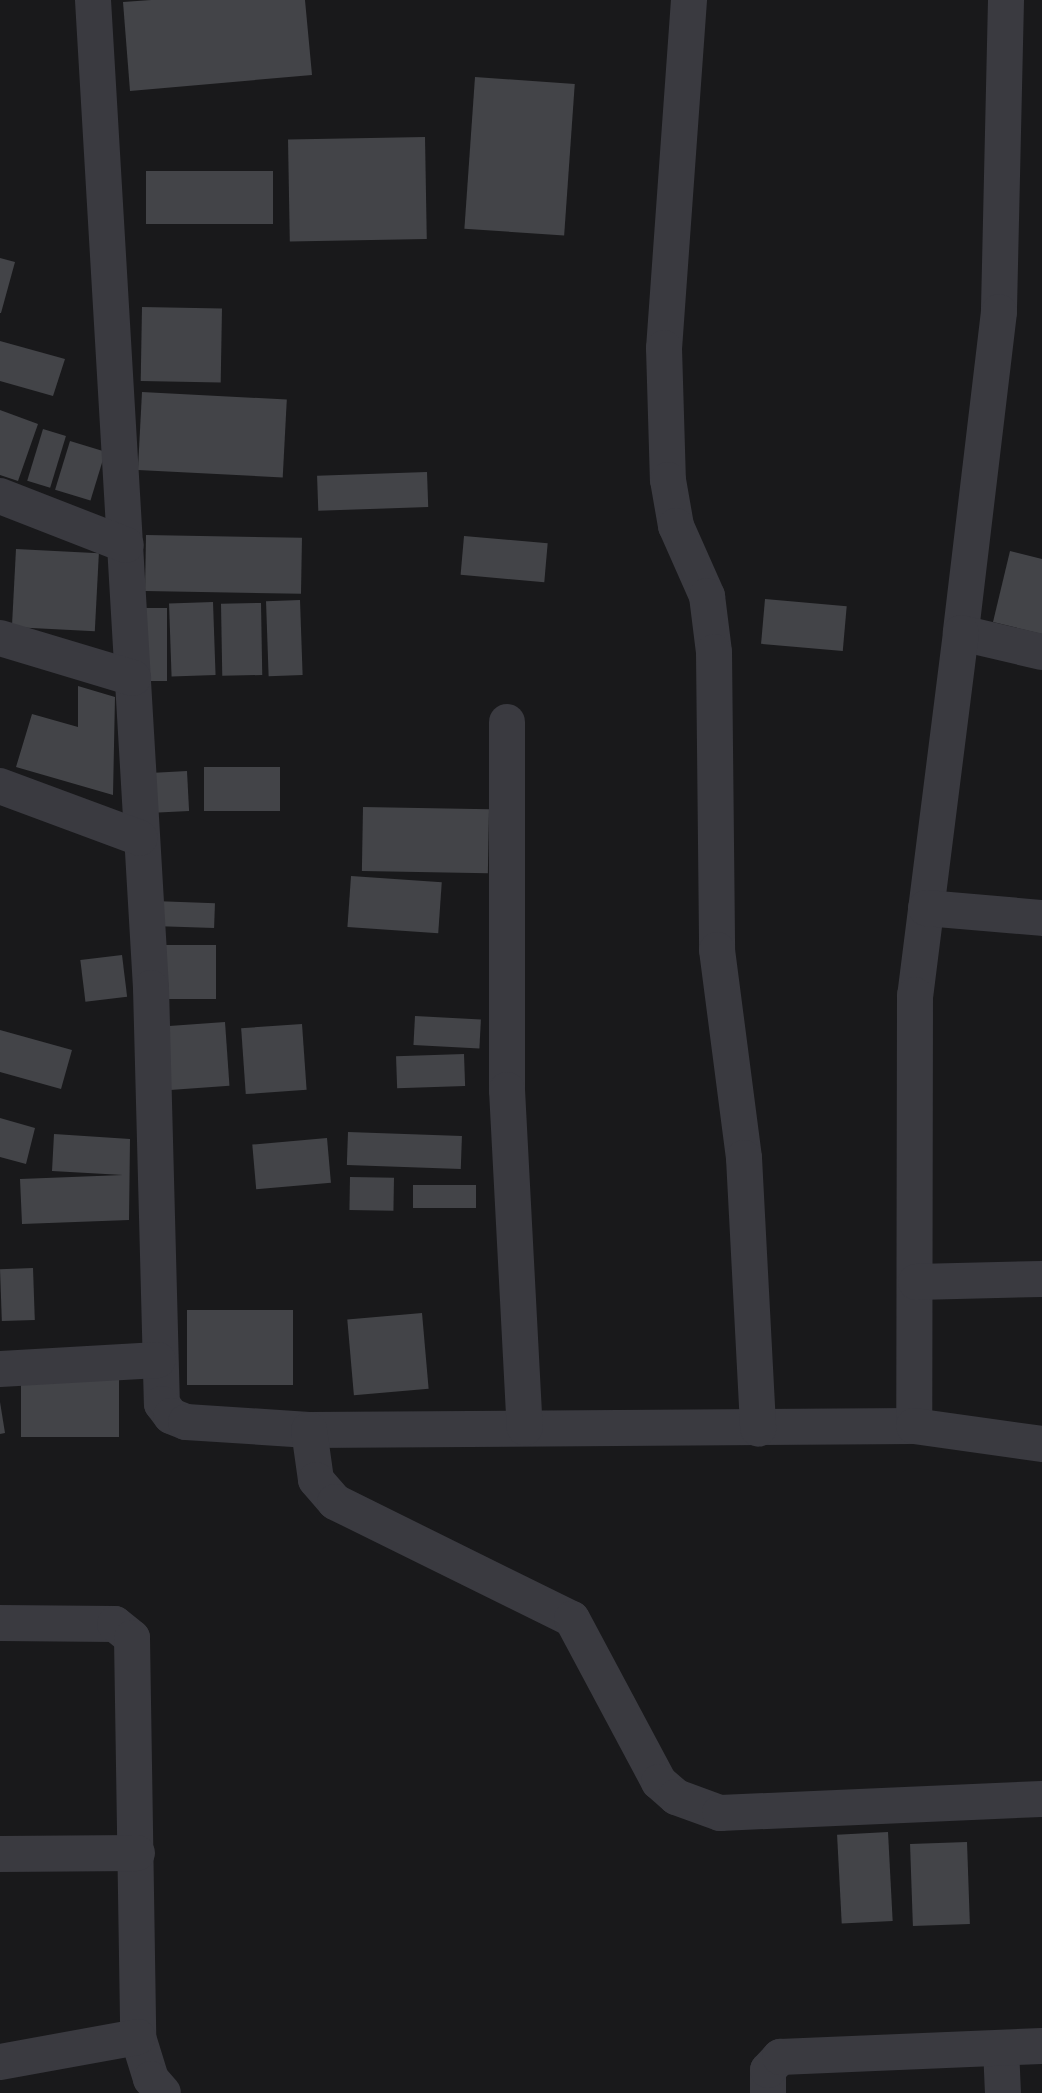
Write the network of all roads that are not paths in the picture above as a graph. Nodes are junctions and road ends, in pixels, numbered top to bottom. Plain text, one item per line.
1 (93, 0) edge
2 (689, 0) edge
3 (1006, 0) edge
4 (0, 496) edge
5 (126, 545) junction
6 (961, 633) junction
7 (0, 638) edge
8 (1042, 652) edge
9 (133, 678) junction
10 (507, 722) dead end
11 (0, 786) edge
12 (140, 838) junction
13 (926, 908) junction
14 (1042, 918) edge
15 (1042, 1279) edge
16 (916, 1282) junction
17 (158, 1360) junction
18 (0, 1369) edge
19 (914, 1426) junction
20 (525, 1428) junction
21 (758, 1429) junction
22 (309, 1430) junction
23 (1042, 1444) edge
24 (0, 1623) edge
25 (1042, 1799) edge
26 (137, 1853) junction
27 (0, 1854) edge
28 (138, 2037) junction
29 (1042, 2046) edge
30 (1001, 2048) junction
31 (0, 2062) edge
32 (163, 2093) edge
33 (768, 2093) edge
34 (1003, 2093) edge

1 - 5 street
2 - 21 street
3 - 6 street
4 - 5 street
5 - 9 street
6 - 8 street
6 - 13 street
7 - 9 street
9 - 12 street
10 - 20 street
11 - 12 street
12 - 17 street
13 - 14 street
13 - 16 street
15 - 16 street
16 - 19 street
17 - 18 street
17 - 22 street
19 - 21 street
19 - 23 street
20 - 21 street
20 - 22 street
22 - 25 street
24 - 26 street
26 - 27 street
26 - 28 street
28 - 31 street
28 - 32 street
29 - 30 street
30 - 33 street
30 - 34 street

